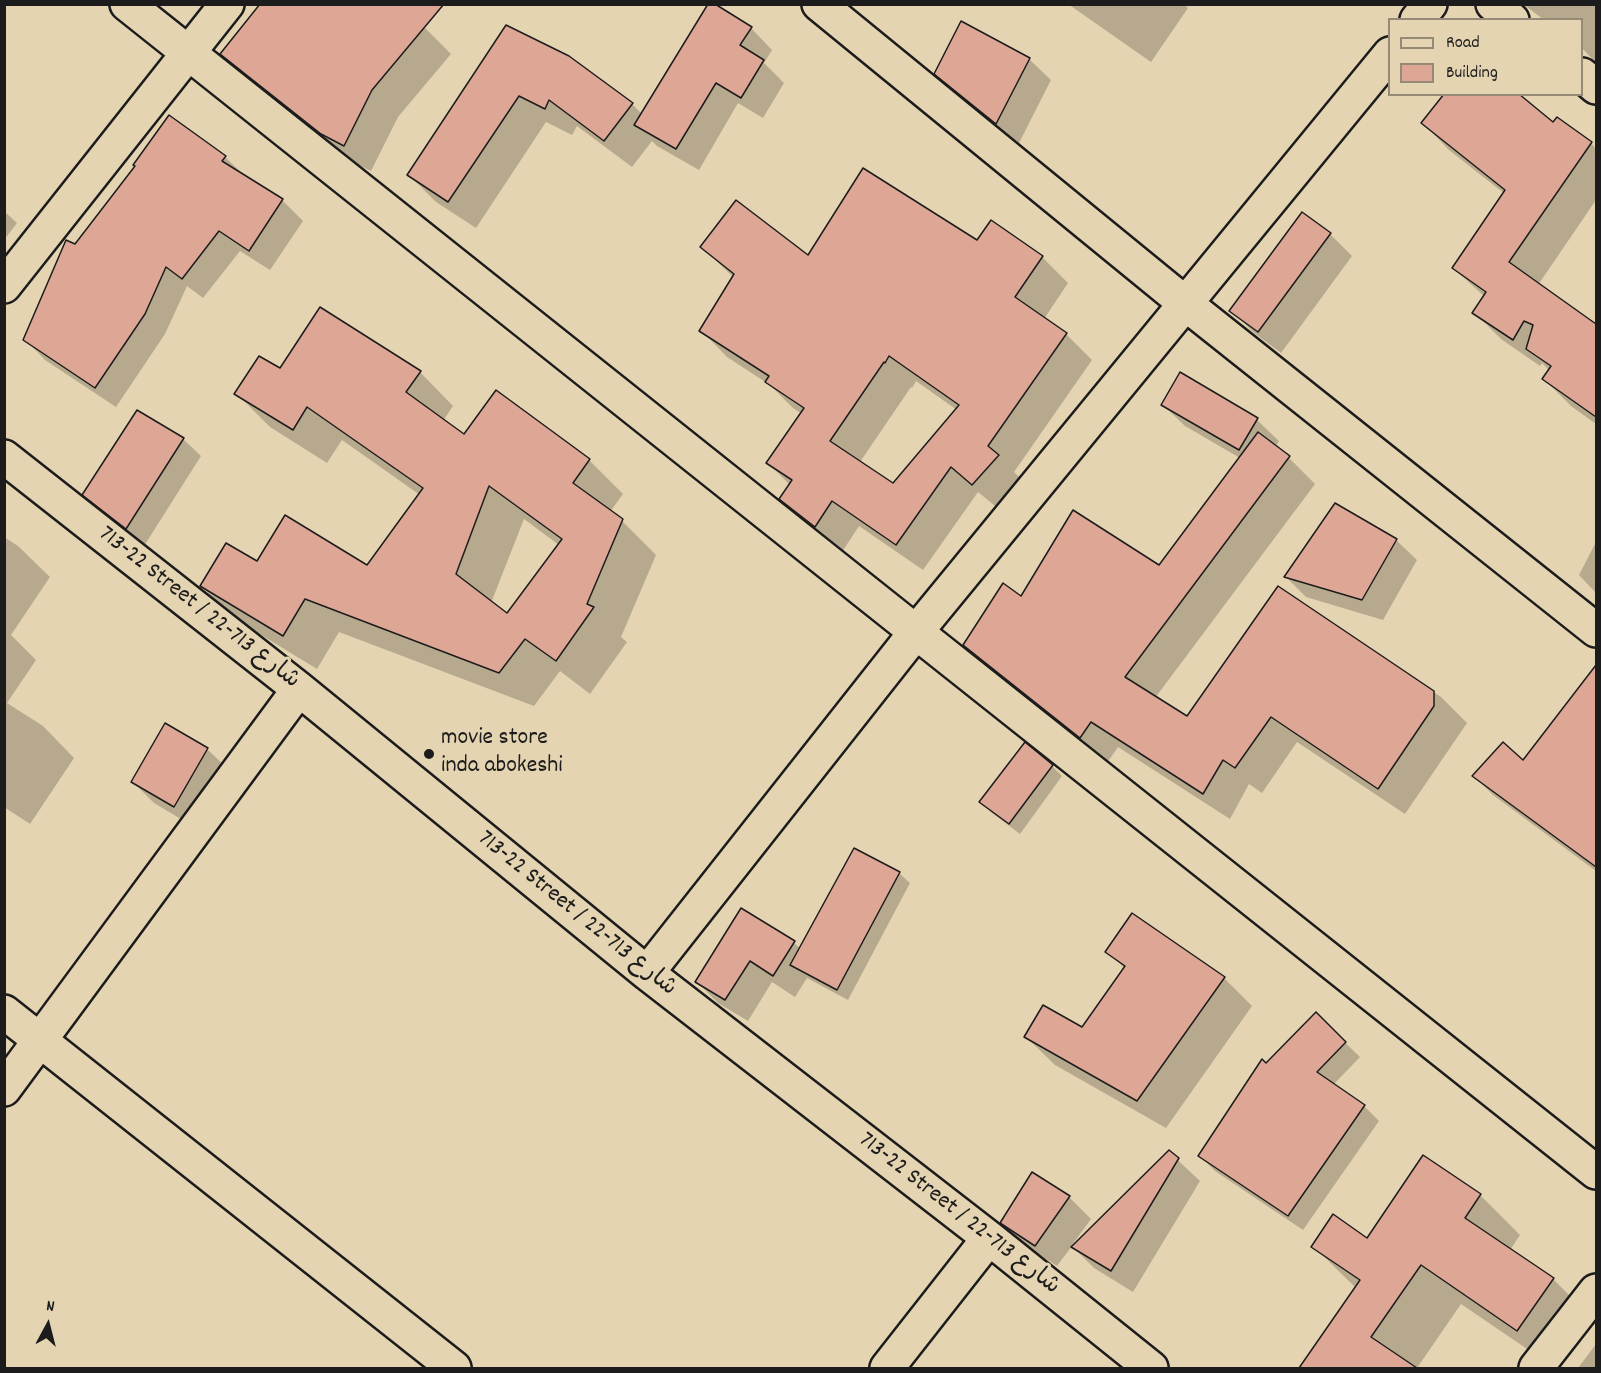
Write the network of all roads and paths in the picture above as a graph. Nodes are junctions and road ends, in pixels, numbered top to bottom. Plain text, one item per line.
1 (127, 4) edge
2 (227, 4) edge
3 (819, 4) edge
4 (1430, 4) edge
5 (1493, 4) edge
6 (1419, 18) edge
7 (1510, 18) edge
8 (189, 53) junction
9 (1388, 55) edge
10 (1583, 77) edge
11 (1596, 87) edge
12 (4, 286) edge
13 (1186, 304) junction
14 (4, 457) edge
15 (1596, 630) edge
16 (916, 632) junction
17 (299, 689) junction
18 (647, 973) junction
19 (4, 1012) edge
20 (41, 1040) junction
21 (4, 1089) edge
22 (1596, 1172) edge
23 (989, 1238) junction
24 (1596, 1291) edge
25 (454, 1368) edge
26 (887, 1368) edge
27 (1151, 1368) edge
28 (1536, 1368) edge

1 - 8 street
2 - 8 street
3 - 13 street
4 - 6 street
5 - 7 street
8 - 12 street
8 - 16 street
9 - 13 street
10 - 11 street
13 - 15 street
13 - 16 street
14 - 17 street, 713-22 Street / شارع 713-22
16 - 18 street
16 - 22 street
17 - 18 street, 713-22 Street / شارع 713-22
17 - 20 street
18 - 23 street, 713-22 Street / شارع 713-22
19 - 20 street
20 - 21 street
20 - 25 street
23 - 26 street
23 - 27 street, 713-22 Street / شارع 713-22
24 - 28 street

